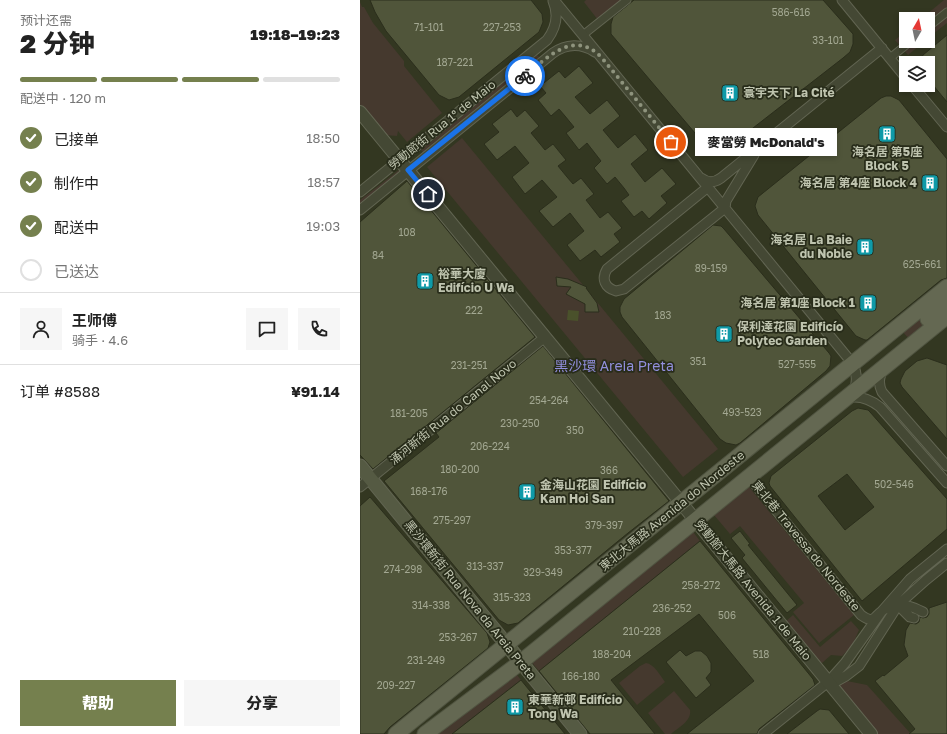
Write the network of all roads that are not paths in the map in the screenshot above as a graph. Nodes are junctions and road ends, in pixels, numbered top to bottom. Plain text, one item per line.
1 (554, 0) edge
2 (627, 0) edge
3 (842, 0) edge
4 (947, 12) edge
5 (935, 21) edge
6 (583, 35) junction
7 (882, 48) junction
8 (902, 48) edge
9 (535, 50) junction
10 (602, 58) junction
11 (890, 58) junction
12 (544, 60) junction
13 (899, 69) edge
14 (918, 92) edge
15 (360, 112) edge
16 (947, 127) edge
17 (758, 149) junction
18 (400, 160) junction
19 (408, 170) junction
20 (700, 178) junction
21 (708, 188) junction
22 (360, 192) edge
23 (725, 208) junction
24 (360, 210) edge
25 (947, 287) edge
26 (947, 303) edge
27 (947, 316) edge
28 (545, 337) junction
29 (883, 362) junction
30 (853, 364) junction
31 (854, 392) junction
32 (842, 401) junction
33 (360, 466) edge
34 (947, 466) edge
35 (749, 476) junction
36 (371, 479) junction
37 (947, 483) edge
38 (360, 487) edge
39 (681, 503) junction
40 (695, 520) junction
41 (947, 549) edge
42 (947, 563) edge
43 (898, 605) junction
44 (882, 611) junction
45 (923, 612) dead end
46 (914, 618) dead end
47 (507, 644) junction
48 (521, 662) junction
49 (828, 682) junction
50 (396, 734) edge
51 (425, 734) edge
52 (580, 734) edge
53 (764, 734) edge
54 (871, 734) edge

1 - 6 street
1 - 9 street, 勞動節街 Rua 1º de Maio
2 - 6 street
3 - 7 street
4 - 5 street
6 - 10 street
7 - 11 street
7 - 17 street
8 - 11 street
9 - 12 street
9 - 18 street, 勞動節街 Rua 1º de Maio
10 - 12 street, 勞動節街 Rua 1º de Maio
10 - 20 street
11 - 13 street
12 - 19 street, 勞動節街 Rua 1º de Maio
14 - 16 street
15 - 18 street, 勞動節大馬路 Avenida 1 de Maio
17 - 20 street
17 - 23 street
18 - 19 street, 勞動節大馬路 Avenida 1 de Maio
18 - 22 street, 勞動節街 Rua 1º de Maio
19 - 24 street, 勞動節街 Rua 1º de Maio
19 - 28 street, 勞動節大馬路 Avenida 1 de Maio
20 - 21 street
21 - 23 street
21 - 23 street
23 - 30 street
25 - 30 main road, 東北大馬路 Avenida do Nordeste
26 - 29 main road
27 - 29 main road, 東北大馬路 Avenida do Nordeste
28 - 36 street, 涌河新街 Rua do Canal Novo
28 - 39 street, 勞動節大馬路 Avenida 1 de Maio
29 - 30 main road
29 - 31 main road, 東北大馬路 Avenida do Nordeste
29 - 34 street
30 - 31 street
30 - 39 main road, 東北大馬路 Avenida do Nordeste
31 - 32 main road, 東北大馬路 Avenida do Nordeste
32 - 35 main road, 東北大馬路 Avenida do Nordeste
32 - 37 street
33 - 36 main road, 黑沙環新街 Rua Nova da Areia Preta
35 - 40 main road, 東北大馬路 Avenida do Nordeste
35 - 44 street, 東北巷 Travessa do Nordeste
36 - 38 street, 涌河新街 Rua do Canal Novo
36 - 47 main road, 黑沙環新街 Rua Nova da Areia Preta
39 - 40 street, 勞動節大馬路 Avenida 1 de Maio
39 - 47 main road, 東北大馬路 Avenida do Nordeste
40 - 48 main road, 東北大馬路 Avenida do Nordeste
40 - 49 street, 勞動節大馬路 Avenida 1 de Maio
41 - 44 street
42 - 43 street
43 - 44 street
43 - 45 street
43 - 46 street
43 - 49 street
44 - 49 street
47 - 48 main road, 黑沙環新街 Rua Nova da Areia Preta
47 - 50 main road, 東北大馬路 Avenida do Nordeste
48 - 51 main road, 東北大馬路 Avenida do Nordeste
48 - 52 main road, 黑沙環新街 Rua Nova da Areia Preta
49 - 53 street
49 - 54 street, 勞動節大馬路 Avenida 1 de Maio

